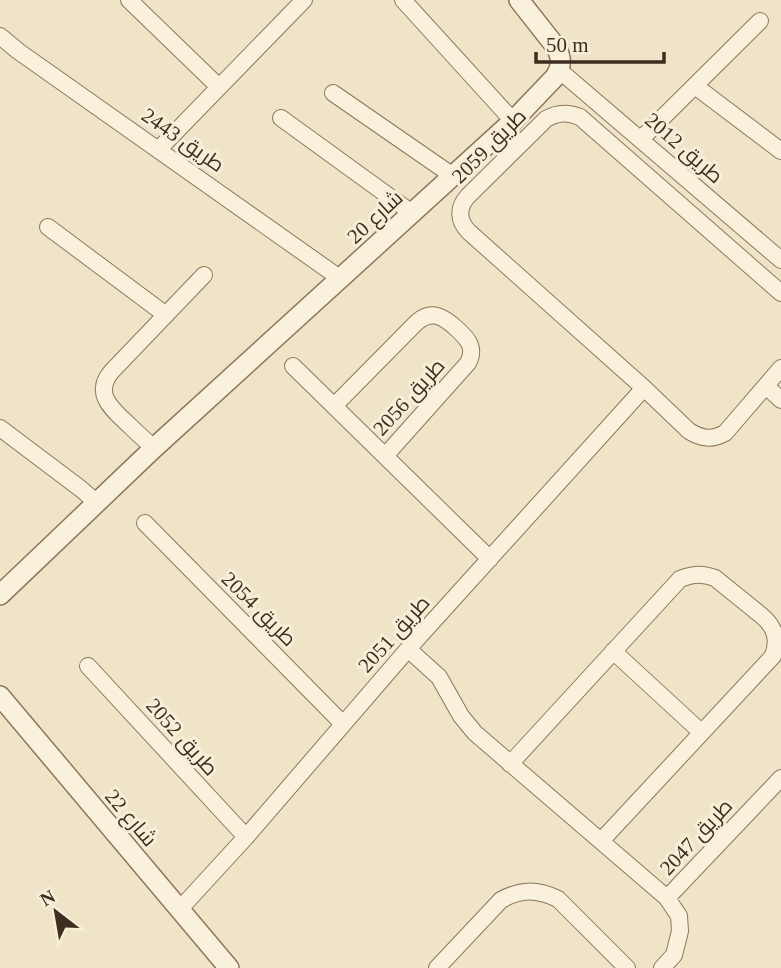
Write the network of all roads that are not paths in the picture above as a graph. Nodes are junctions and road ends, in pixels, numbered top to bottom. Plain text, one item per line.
1 (129, 0) edge
2 (304, 0) edge
3 (403, 0) edge
4 (519, 0) edge
5 (760, 21) dead end
6 (0, 36) edge
7 (559, 70) junction
8 (695, 86) junction
9 (219, 87) junction
10 (333, 93) dead end
11 (281, 118) dead end
12 (513, 121) junction
13 (641, 139) junction
14 (159, 149) junction
15 (781, 151) edge
16 (453, 176) junction
17 (412, 214) junction
18 (48, 227) dead end
19 (781, 260) edge
20 (204, 275) dead end
21 (341, 279) junction
22 (781, 293) edge
23 (166, 315) junction
24 (293, 366) dead end
25 (781, 368) edge
26 (766, 386) junction
27 (644, 388) junction
28 (781, 400) edge
29 (334, 406) junction
30 (0, 428) edge
31 (154, 448) junction
32 (385, 456) junction
33 (97, 503) junction
34 (145, 523) dead end
35 (490, 559) junction
36 (0, 595) edge
37 (408, 649) junction
38 (613, 651) junction
39 (88, 666) dead end
40 (0, 696) edge
41 (343, 724) junction
42 (701, 732) junction
43 (510, 764) junction
44 (781, 778) edge
45 (246, 838) junction
46 (601, 841) junction
47 (667, 898) junction
48 (178, 910) junction
49 (229, 968) edge
50 (437, 968) edge
51 (627, 968) edge
52 (662, 968) edge

1 - 9 street
2 - 9 street
3 - 12 street
4 - 7 street
5 - 8 street
6 - 14 street, طريق 2443
7 - 12 street, شارع 20
7 - 13 street, طريق 2012
8 - 13 street
8 - 15 street
9 - 14 street
10 - 16 street
11 - 17 street
12 - 16 street, شارع 20
13 - 19 street, طريق 2012
14 - 21 street, طريق 2443
16 - 17 street, شارع 20
17 - 21 street, شارع 20
18 - 23 street
20 - 23 street
21 - 31 street, شارع 20
22 - 27 street, طريق 2059
23 - 31 street
24 - 29 street, طريق 2056
25 - 26 street, طريق 2059
26 - 27 street, طريق 2059
26 - 28 street
27 - 35 street, طريق 2051
29 - 32 street, طريق 2056
29 - 32 street, طريق 2056
30 - 33 street
31 - 33 street, شارع 20
32 - 35 street, طريق 2056
33 - 36 street, شارع 20
34 - 41 street, طريق 2054
35 - 37 street, طريق 2051
37 - 41 street, طريق 2051
37 - 43 street
38 - 42 street
38 - 42 street
38 - 43 street
39 - 45 street, طريق 2052
40 - 48 street, شارع 22
41 - 45 street, طريق 2051
42 - 46 street
43 - 46 street
44 - 47 street, طريق 2047
45 - 48 street, طريق 2051
46 - 47 street
47 - 52 street, طريق 2047
48 - 49 street, شارع 22
50 - 51 street

